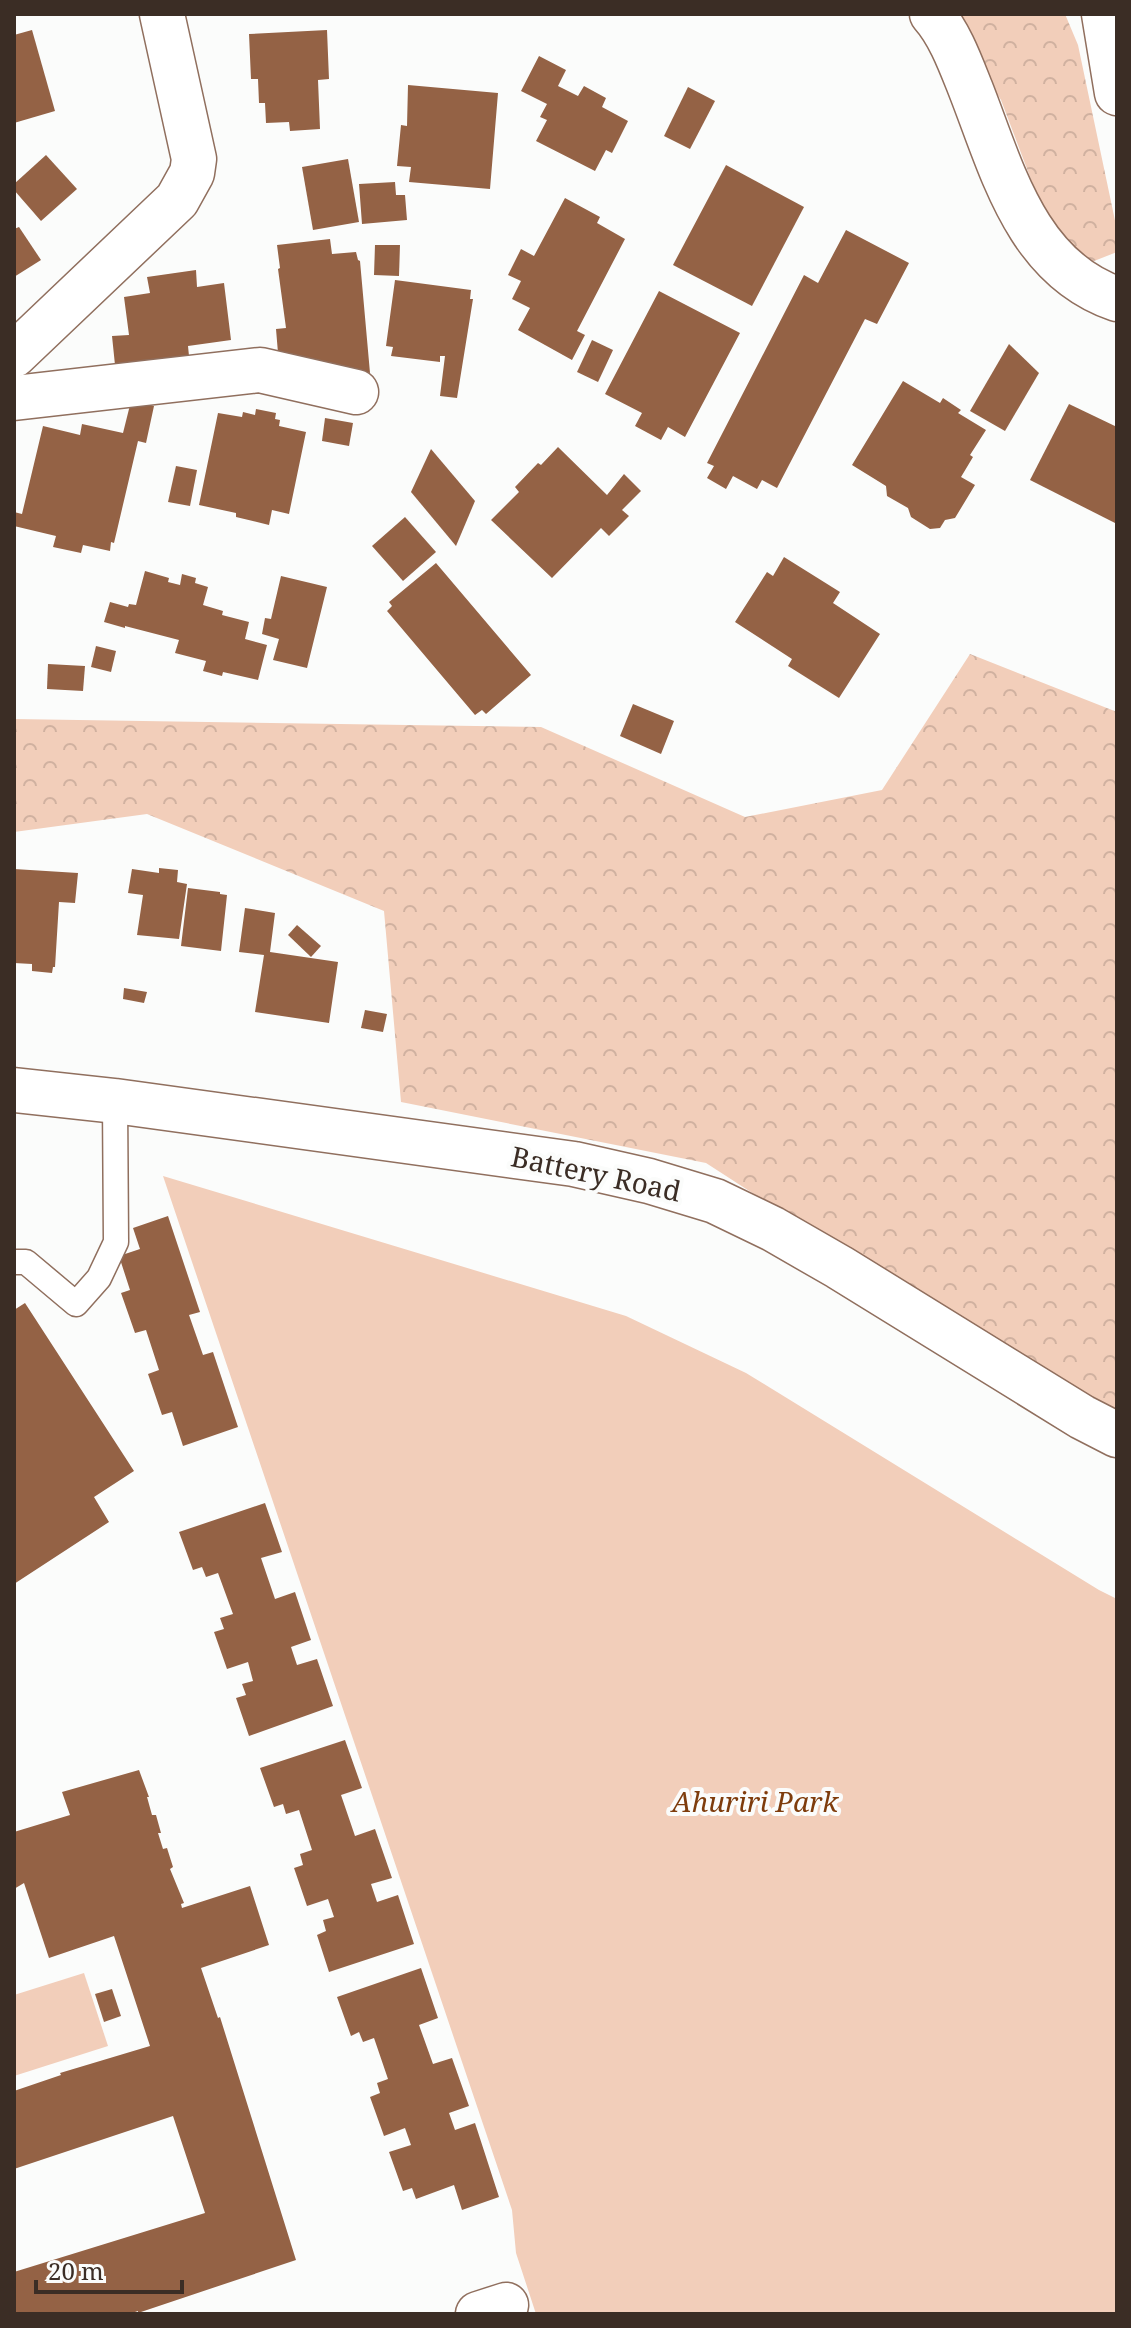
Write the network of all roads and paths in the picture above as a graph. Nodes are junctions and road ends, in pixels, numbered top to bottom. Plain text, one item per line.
1 (162, 14) edge
2 (932, 14) edge
3 (1104, 14) edge
4 (1117, 93) edge
5 (1117, 299) edge
6 (14, 355) edge
7 (356, 392) dead end
8 (14, 398) edge
9 (14, 1090) edge
10 (115, 1101) junction
11 (14, 1262) edge
12 (1117, 1435) edge

1 - 6 street
2 - 5 street
3 - 4 street
7 - 8 street
9 - 10 street, Battery Road
10 - 11 lane
10 - 12 street, Battery Road

